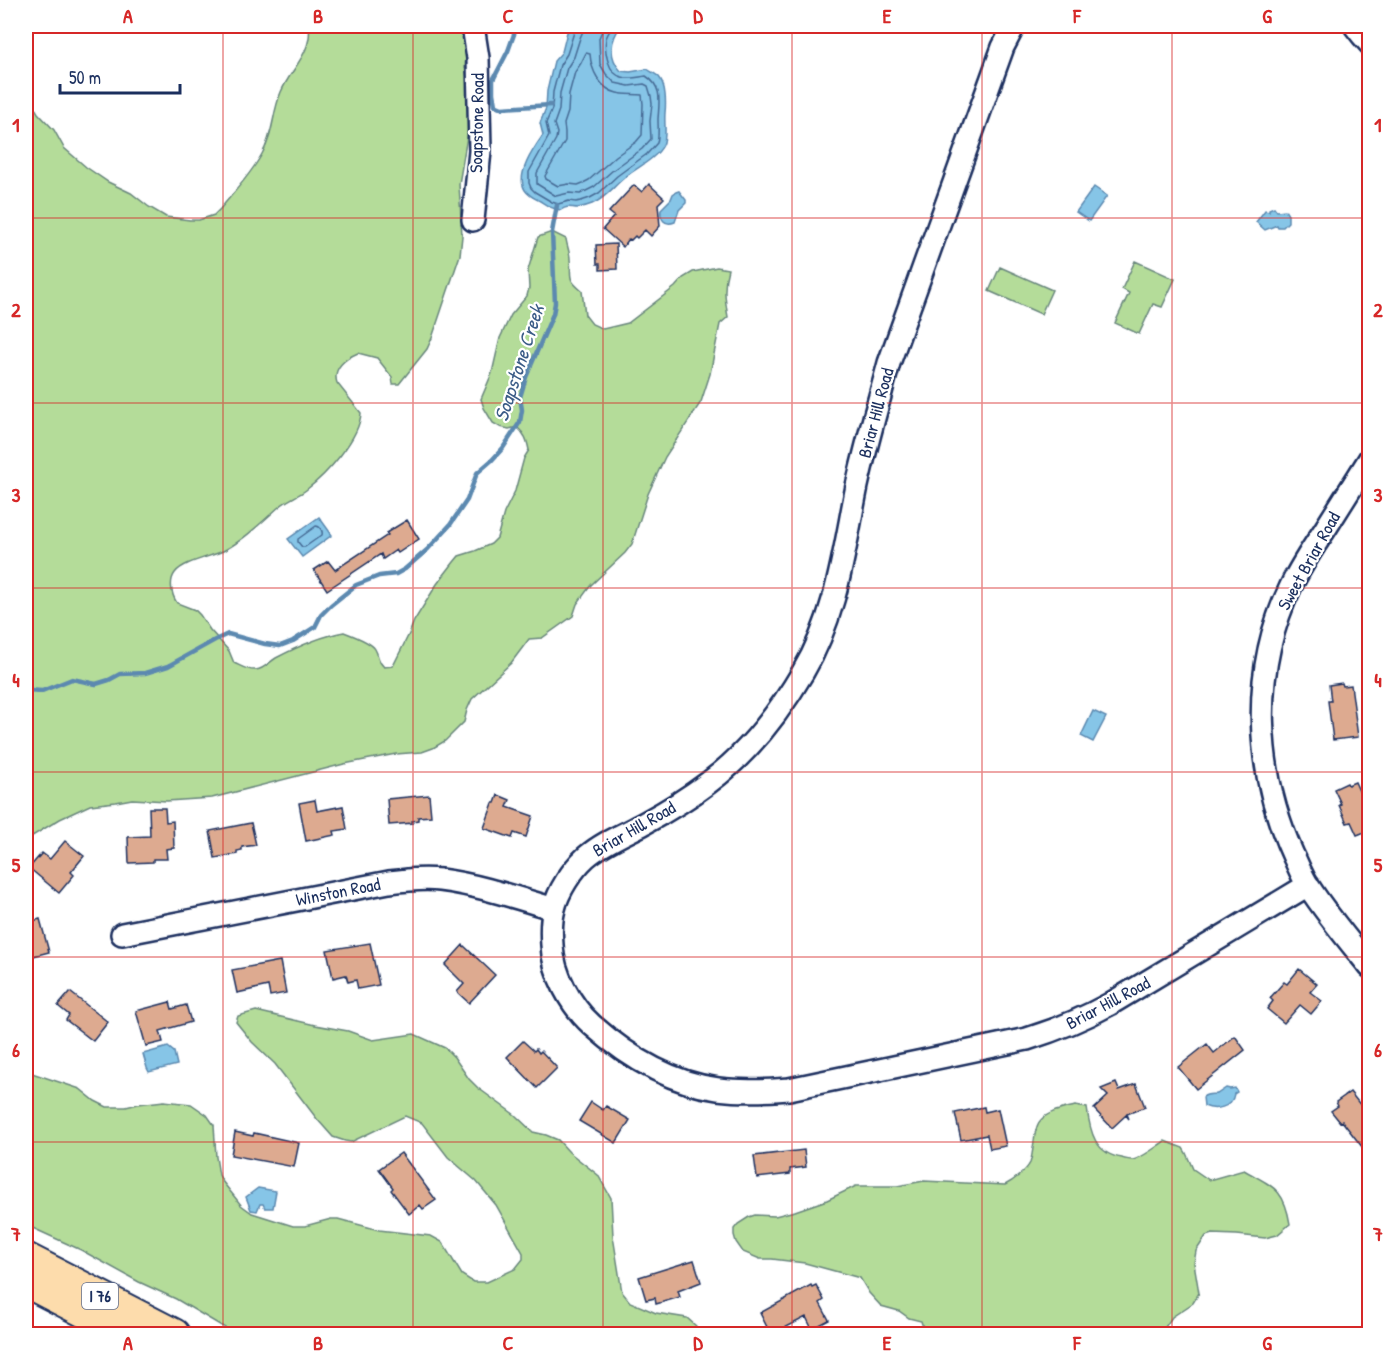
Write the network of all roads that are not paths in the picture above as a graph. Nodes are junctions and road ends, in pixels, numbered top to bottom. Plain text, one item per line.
1 (473, 26) edge
2 (1014, 26) edge
3 (1355, 26) edge
4 (1370, 44) edge
5 (473, 220) dead end
6 (1370, 458) edge
7 (1308, 885) junction
8 (554, 909) junction
9 (122, 934) dead end
10 (1370, 967) edge
11 (26, 1258) edge
12 (26, 1282) edge
13 (127, 1335) edge
14 (174, 1335) edge

1 - 5 street, Soapstone Road
2 - 8 street, Briar Hill Road
3 - 4 street
6 - 7 street, Sweet Briar Road
7 - 8 street, Briar Hill Road
7 - 10 street, Sweet Briar Road
8 - 9 street, Winston Road
11 - 14 highway, I 76
12 - 13 highway, I 76

